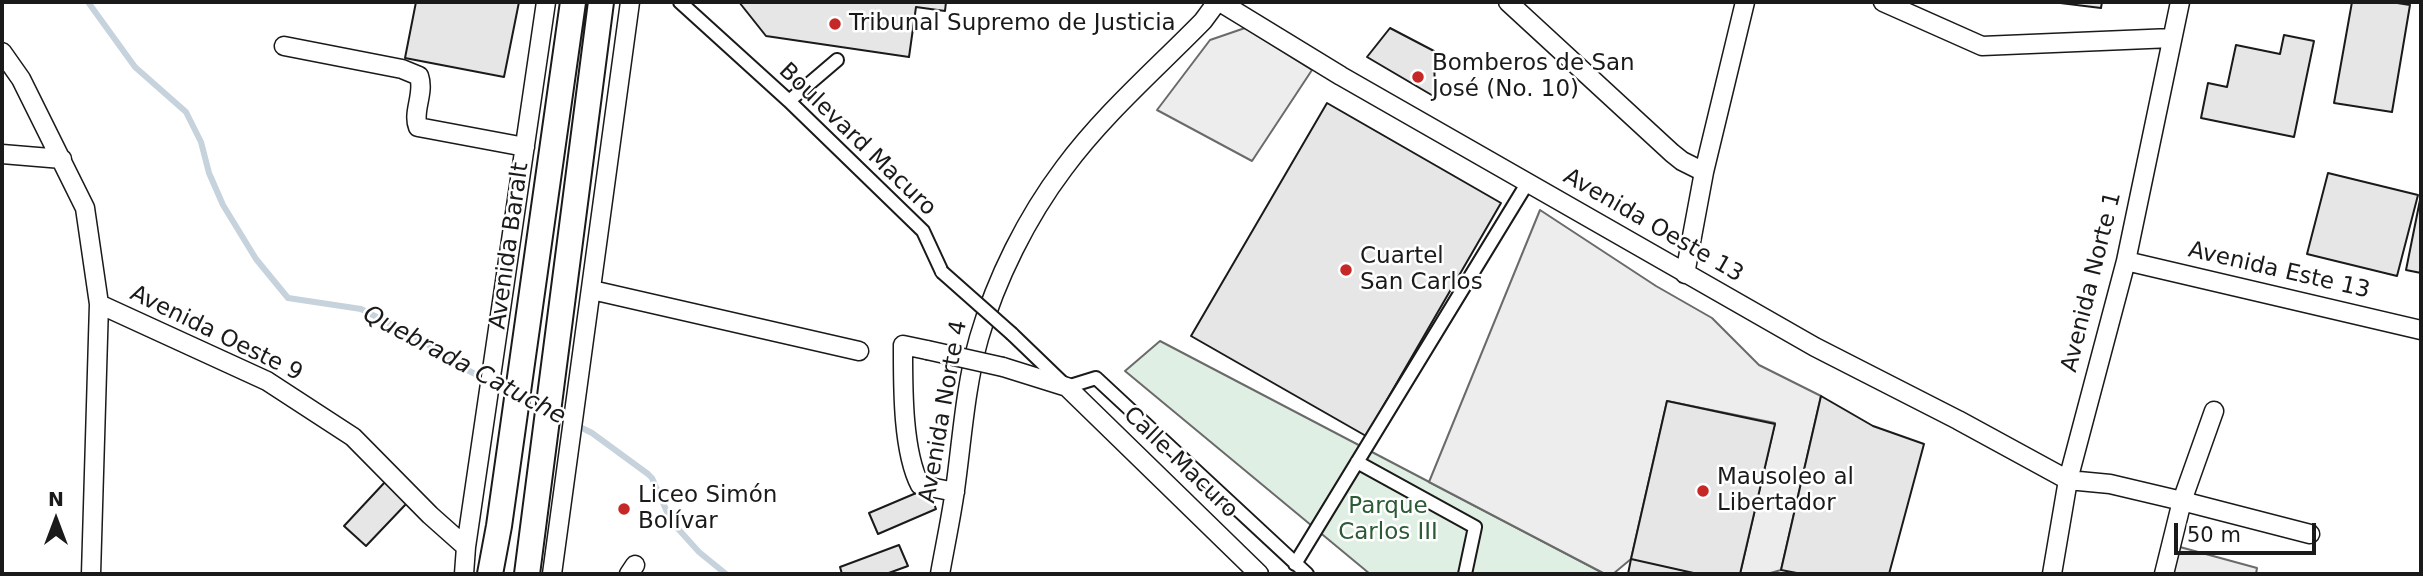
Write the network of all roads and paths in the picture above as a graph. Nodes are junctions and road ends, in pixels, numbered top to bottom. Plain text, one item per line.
1 (546, 2) edge
2 (573, 2) edge
3 (601, 2) edge
4 (631, 2) edge
5 (680, 2) edge
6 (1219, 2) edge
7 (1508, 2) edge
8 (1745, 2) edge
9 (1883, 2) edge
10 (2180, 2) edge
11 (2172, 38) junction
12 (284, 46) dead end
13 (2, 51) edge
14 (837, 60) dead end
15 (789, 101) junction
16 (525, 147) junction
17 (2, 153) edge
18 (62, 159) junction
19 (1703, 172) junction
20 (1528, 182) junction
21 (2126, 261) junction
22 (1685, 274) junction
23 (592, 290) junction
24 (99, 304) junction
25 (2421, 330) edge
26 (859, 351) dead end
27 (1067, 387) junction
28 (2214, 411) dead end
29 (1357, 462) junction
30 (2068, 480) junction
31 (955, 492) junction
32 (2182, 501) junction
33 (2310, 534) dead end
34 (466, 547) junction
35 (1295, 564) junction
36 (553, 568) edge
37 (91, 574) edge
38 (464, 574) edge
39 (491, 574) edge
40 (527, 574) edge
41 (940, 574) edge
42 (1259, 574) edge
43 (1307, 574) edge
44 (1465, 574) edge
45 (2052, 574) edge
46 (2164, 574) edge

1 - 16 street, Avenida Baralt
2 - 39 main road, Avenida Baralt
3 - 40 main road
4 - 23 street
5 - 15 street, Boulevard Macuro
6 - 20 street, Avenida Oeste 13
6 - 31 street, Avenida Norte 4
7 - 19 street
8 - 19 street
9 - 11 street
10 - 11 street, Avenida Norte 1
11 - 21 street, Avenida Norte 1
12 - 16 street
13 - 18 street
14 - 15 street
15 - 27 street, Boulevard Macuro, bridge
16 - 34 street, Avenida Baralt
17 - 18 street
18 - 24 street
19 - 22 street
20 - 22 street, Avenida Oeste 13
20 - 29 street
21 - 25 street, Avenida Este 13
21 - 30 street, Avenida Norte 1
22 - 30 street, Avenida Oeste 13
23 - 26 street
23 - 36 street
24 - 34 street, Avenida Oeste 9
24 - 37 street
27 - 31 street, bridge
27 - 35 street
27 - 42 street, Calle Macuro
28 - 32 street
29 - 35 street
29 - 44 street
30 - 32 street
30 - 45 street, Avenida Norte 1
31 - 41 street, Avenida Norte 4
32 - 33 street
32 - 46 street
34 - 38 street, Avenida Baralt
35 - 43 street

